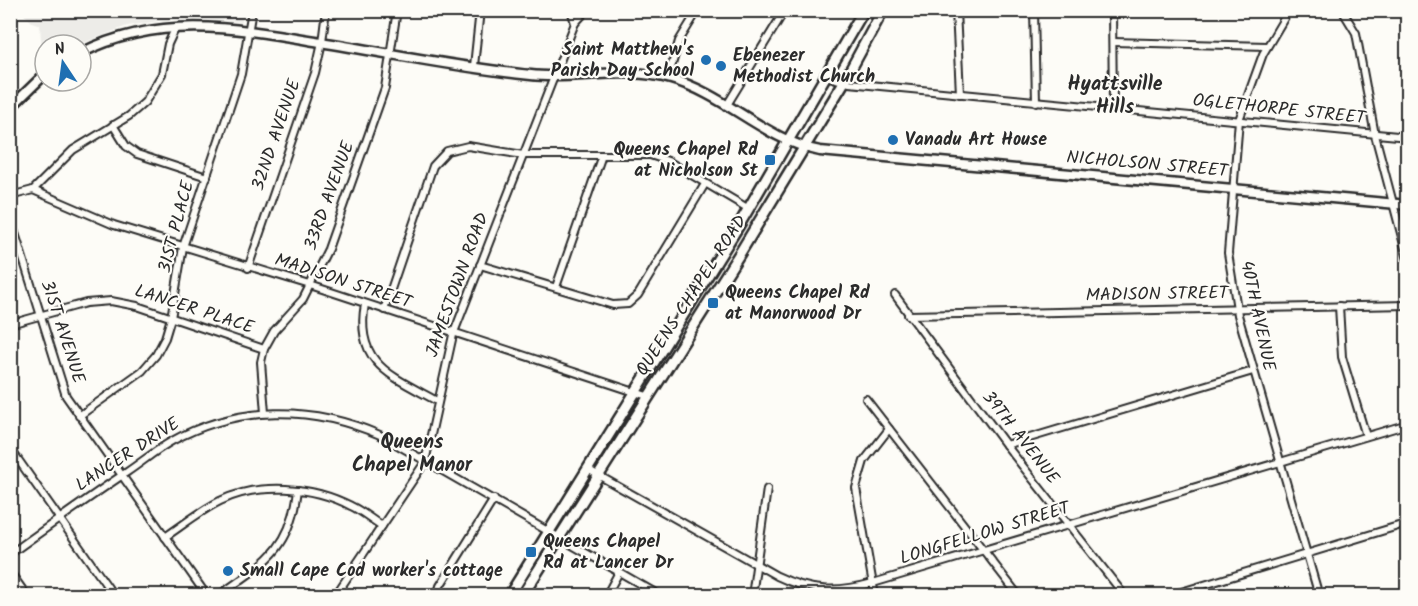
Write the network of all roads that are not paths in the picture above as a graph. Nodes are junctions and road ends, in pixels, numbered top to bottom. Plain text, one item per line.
1 (252, 10) edge
2 (326, 10) edge
3 (397, 10) edge
4 (480, 10) edge
5 (571, 10) edge
6 (587, 10) edge
7 (698, 10) edge
8 (785, 10) edge
9 (864, 10) edge
10 (883, 10) edge
11 (956, 10) edge
12 (1034, 10) edge
13 (1112, 10) edge
14 (1289, 10) edge
15 (1342, 10) edge
16 (575, 23) junction
17 (176, 26) junction
18 (249, 31) junction
19 (322, 42) junction
20 (1113, 42) junction
21 (1267, 46) junction
22 (93, 49) edge
23 (392, 53) junction
24 (474, 66) junction
25 (554, 76) junction
26 (826, 76) junction
27 (668, 78) junction
28 (843, 82) junction
29 (33, 86) edge
30 (960, 94) junction
31 (1036, 102) junction
32 (727, 105) junction
33 (10, 108) edge
34 (1113, 108) junction
35 (1239, 120) junction
36 (113, 125) junction
37 (1375, 135) junction
38 (1407, 137) edge
39 (788, 143) junction
40 (803, 147) junction
41 (523, 155) junction
42 (602, 155) junction
43 (207, 177) junction
44 (705, 184) junction
45 (1233, 189) junction
46 (33, 190) junction
47 (10, 196) edge
48 (1391, 203) junction
49 (1407, 205) edge
50 (749, 209) junction
51 (10, 217) edge
52 (183, 247) junction
53 (1407, 260) edge
54 (480, 265) junction
55 (248, 268) junction
56 (310, 285) junction
57 (556, 286) junction
58 (895, 295) dead end
59 (365, 304) junction
60 (1407, 305) edge
61 (1339, 306) junction
62 (1236, 309) junction
63 (384, 310) junction
64 (908, 315) junction
65 (41, 316) junction
66 (171, 318) junction
67 (10, 324) edge
68 (453, 334) junction
69 (264, 349) junction
70 (1253, 371) junction
71 (636, 393) junction
72 (647, 396) junction
73 (866, 399) dead end
74 (437, 401) junction
75 (265, 413) junction
76 (79, 416) junction
77 (1407, 424) edge
78 (889, 429) junction
79 (1366, 436) junction
80 (1006, 445) junction
81 (10, 448) edge
82 (425, 462) junction
83 (1280, 462) junction
84 (594, 472) junction
85 (121, 476) junction
86 (767, 489) dead end
87 (298, 490) junction
88 (494, 499) junction
89 (60, 518) junction
90 (1407, 524) edge
91 (1068, 525) junction
92 (382, 526) junction
93 (549, 532) junction
94 (165, 537) junction
95 (559, 538) junction
96 (984, 550) junction
97 (10, 554) edge
98 (1306, 554) junction
99 (757, 565) junction
100 (10, 572) edge
101 (619, 572) junction
102 (873, 583) junction
103 (823, 593) edge
104 (27, 596) edge
105 (114, 596) edge
106 (207, 596) edge
107 (218, 596) edge
108 (335, 596) edge
109 (437, 596) edge
110 (509, 596) edge
111 (522, 596) edge
112 (606, 596) edge
113 (661, 596) edge
114 (752, 596) edge
115 (875, 596) edge
116 (1019, 596) edge
117 (1125, 596) edge
118 (1167, 596) edge
119 (1319, 596) edge

1 - 18 street, 31ST PLACE
2 - 19 street, 32ND AVENUE
3 - 23 street, 33RD AVENUE
4 - 24 street
5 - 16 street
6 - 16 street, JAMESTOWN ROAD
7 - 27 street
8 - 32 street
9 - 26 main road, QUEENS CHAPEL ROAD
10 - 28 main road, QUEENS CHAPEL ROAD
11 - 30 street
12 - 31 street
13 - 20 street
14 - 21 street, 40TH AVENUE
15 - 37 street
16 - 25 street, JAMESTOWN ROAD
17 - 18 street, NICHOLSON STREET
17 - 22 street, NICHOLSON STREET
17 - 36 street
18 - 19 street, NICHOLSON STREET
18 - 43 street, 31ST PLACE
19 - 23 street, NICHOLSON STREET
19 - 55 street, 32ND AVENUE
20 - 21 street
20 - 34 street
21 - 35 street, 40TH AVENUE
23 - 24 street, NICHOLSON STREET
23 - 56 street, 33RD AVENUE
24 - 25 street, NICHOLSON STREET
25 - 27 street, NICHOLSON STREET
25 - 41 street, JAMESTOWN ROAD
26 - 28 street, OGLETHORPE STREET
26 - 39 main road, QUEENS CHAPEL ROAD
27 - 32 street, NICHOLSON STREET
28 - 30 street, OGLETHORPE STREET
28 - 40 main road, QUEENS CHAPEL ROAD
29 - 33 street
30 - 31 street, OGLETHORPE STREET
31 - 34 street, OGLETHORPE STREET
32 - 39 street, NICHOLSON STREET
34 - 35 street, OGLETHORPE STREET
35 - 37 street, OGLETHORPE STREET
35 - 45 street, 40TH AVENUE
36 - 43 street
36 - 46 street
37 - 38 street, OGLETHORPE STREET
37 - 48 street
39 - 40 street, NICHOLSON STREET
39 - 50 main road, QUEENS CHAPEL ROAD
40 - 45 street, NICHOLSON STREET
40 - 72 main road, QUEENS CHAPEL ROAD
41 - 42 street
41 - 54 street, JAMESTOWN ROAD
41 - 63 street
42 - 44 street
42 - 57 street
43 - 52 street, 31ST PLACE
44 - 50 street
44 - 57 street
45 - 48 street, NICHOLSON STREET
45 - 62 street, 40TH AVENUE
46 - 47 street
46 - 52 street, MADISON STREET
48 - 49 street, NICHOLSON STREET
48 - 53 street
50 - 71 main road, QUEENS CHAPEL ROAD
51 - 65 street, 31ST AVENUE
52 - 55 street, MADISON STREET
52 - 66 street, 31ST PLACE
54 - 57 street
54 - 68 street, JAMESTOWN ROAD
55 - 56 street, MADISON STREET
56 - 59 street, MADISON STREET
56 - 69 street, 33RD AVENUE
58 - 64 street, 39TH AVENUE
59 - 63 street, MADISON STREET
59 - 74 street
60 - 61 street, MADISON STREET
61 - 62 street, MADISON STREET
61 - 79 street
62 - 64 street, MADISON STREET
62 - 70 street, 40TH AVENUE
63 - 68 street, MADISON STREET
64 - 80 street, 39TH AVENUE
65 - 66 street, LANCER PLACE
65 - 67 street, LANCER PLACE
65 - 76 street, 31ST AVENUE
66 - 69 street, LANCER PLACE
66 - 76 street, 31ST PLACE
68 - 71 street, MADISON STREET
68 - 74 street, JAMESTOWN ROAD
69 - 75 street
70 - 80 street
70 - 83 street, 40TH AVENUE
71 - 72 street, MADISON STREET
71 - 84 main road, QUEENS CHAPEL ROAD
72 - 84 main road, QUEENS CHAPEL ROAD
73 - 78 street
74 - 82 street, JAMESTOWN ROAD
75 - 82 street, LANCER DRIVE
75 - 85 street, LANCER DRIVE
76 - 85 street, 31ST AVENUE
77 - 79 street, LONGFELLOW STREET
78 - 96 street
78 - 102 street
79 - 83 street, LONGFELLOW STREET
80 - 91 street, 39TH AVENUE
81 - 89 street
82 - 88 street, LANCER DRIVE
82 - 92 street, JAMESTOWN ROAD
83 - 91 street, LONGFELLOW STREET
83 - 98 street, 40TH AVENUE
84 - 93 main road, QUEENS CHAPEL ROAD
84 - 95 main road, QUEENS CHAPEL ROAD
84 - 99 street, LONGFELLOW STREET
85 - 89 street, LANCER DRIVE
85 - 94 street, 31ST AVENUE
86 - 99 street
87 - 92 street
87 - 94 street
87 - 107 street
88 - 93 street, LANCER DRIVE
88 - 109 street
89 - 97 street, LANCER DRIVE
89 - 105 street
90 - 98 street
91 - 96 street, LONGFELLOW STREET
91 - 117 street, 39TH AVENUE
92 - 108 street, JAMESTOWN ROAD
93 - 95 street, LANCER DRIVE
93 - 110 main road, QUEENS CHAPEL ROAD
94 - 106 street, 31ST AVENUE
95 - 101 street, LANCER DRIVE
95 - 111 main road, QUEENS CHAPEL ROAD
96 - 102 street, LONGFELLOW STREET
96 - 116 street
98 - 118 street
98 - 119 street, 40TH AVENUE
99 - 103 street, LONGFELLOW STREET
99 - 114 street
100 - 104 street
101 - 112 street
101 - 113 street, LANCER DRIVE
102 - 103 street, LONGFELLOW STREET
102 - 115 street

